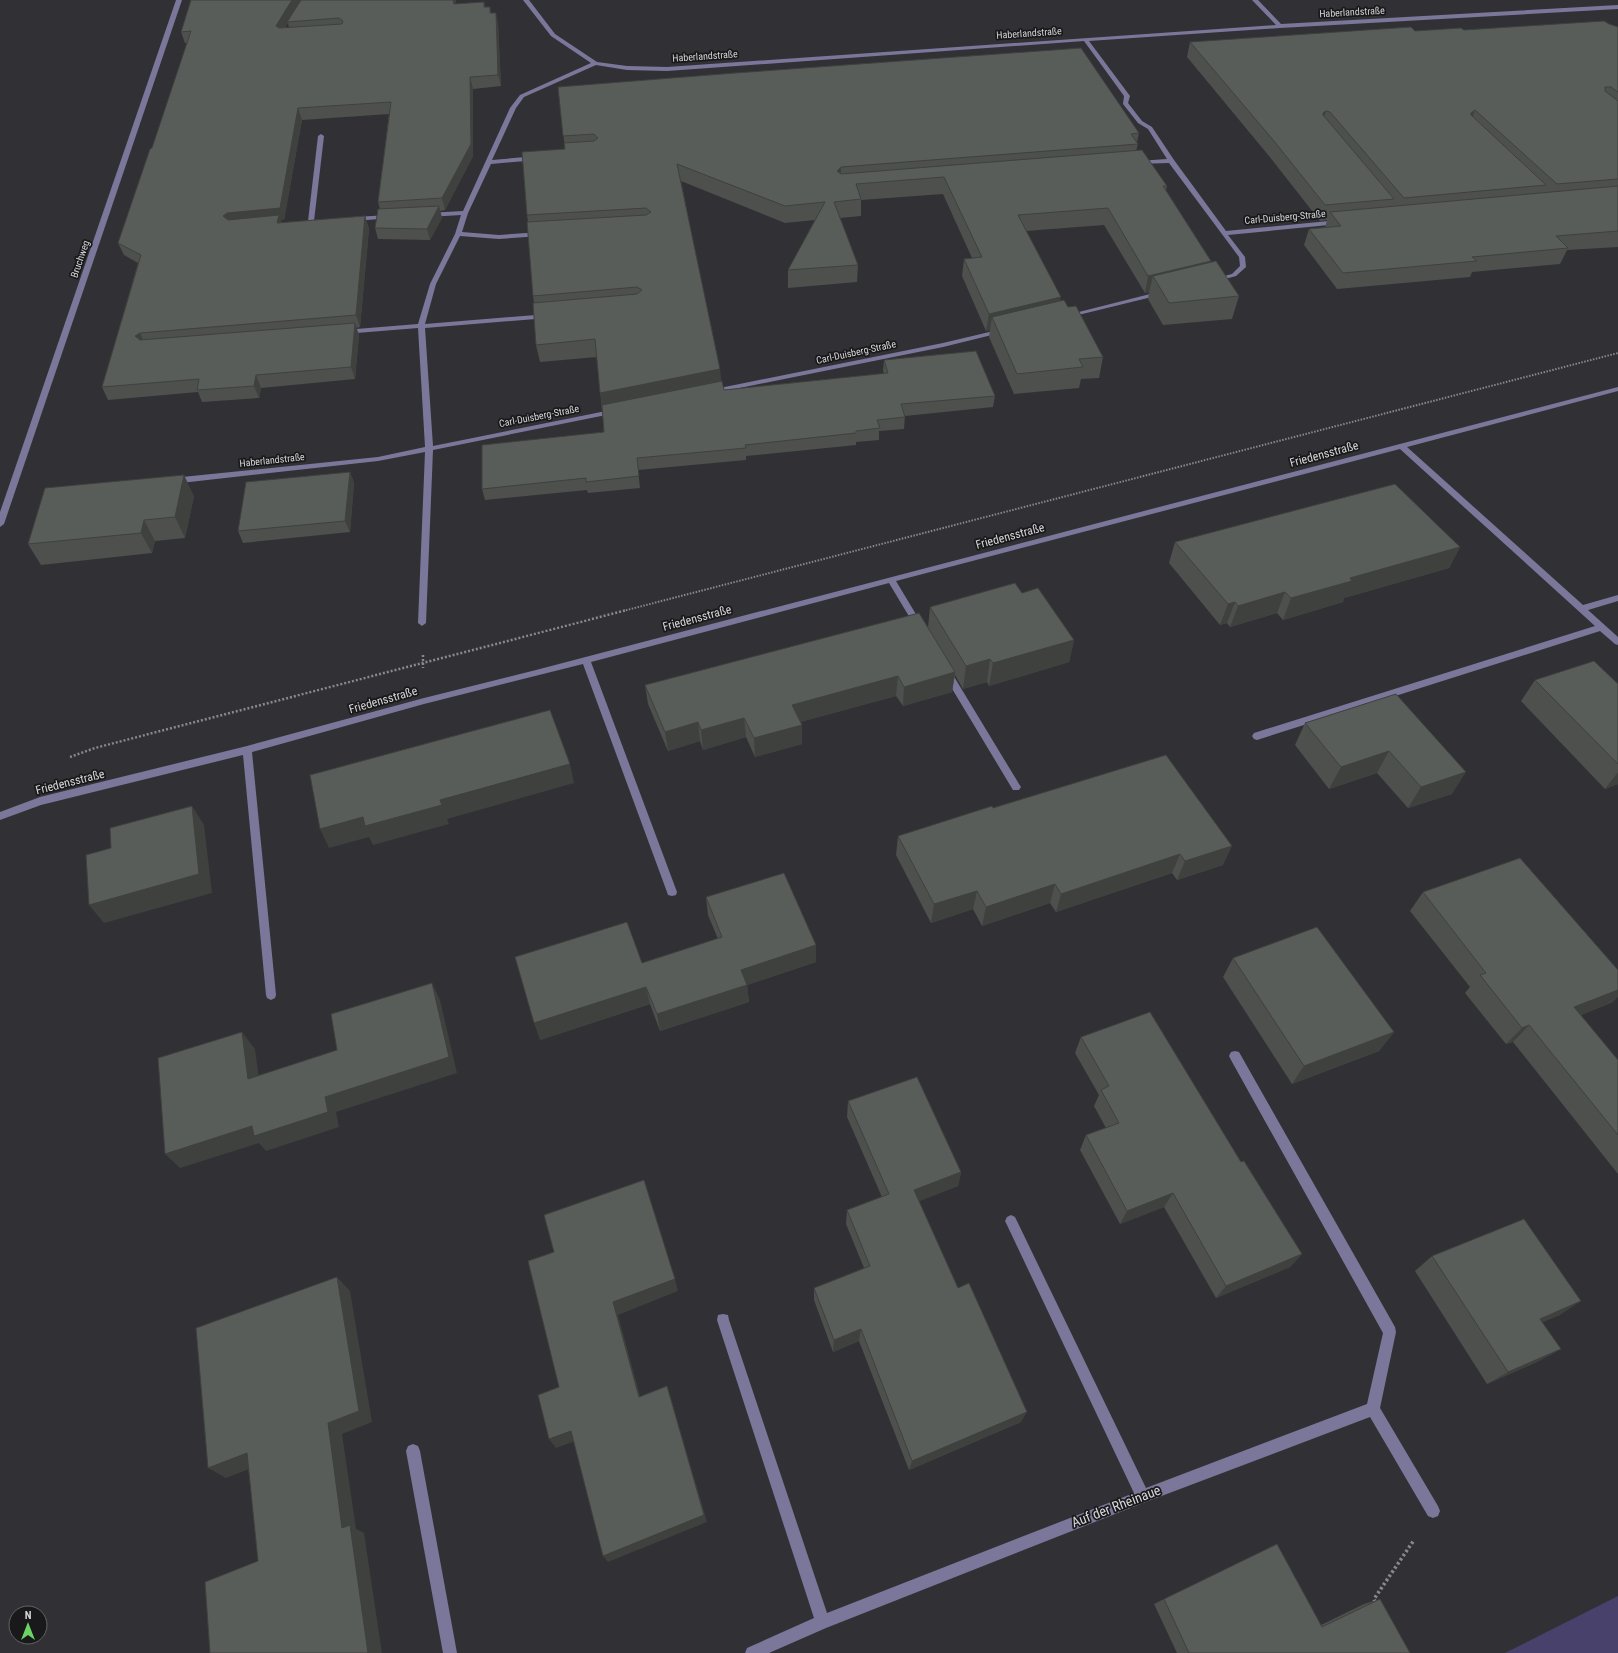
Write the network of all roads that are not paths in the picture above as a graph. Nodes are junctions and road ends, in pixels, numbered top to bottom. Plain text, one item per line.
1 (179, 0) edge
2 (526, 0) edge
3 (1255, 0) edge
4 (1618, 7) edge
5 (1280, 26) junction
6 (1085, 39) junction
7 (595, 63) junction
8 (321, 136) dead end
9 (542, 158) edge
10 (1171, 161) junction
11 (489, 162) junction
12 (1132, 164) edge
13 (465, 213) junction
14 (424, 215) edge
15 (394, 217) edge
16 (348, 219) edge
17 (310, 221) junction
18 (318, 221) edge
19 (1349, 221) edge
20 (303, 222) edge
21 (1224, 232) junction
22 (458, 234) junction
23 (546, 234) edge
24 (1210, 281) edge
25 (1172, 290) edge
26 (554, 315) edge
27 (1055, 318) edge
28 (421, 326) junction
29 (1009, 329) edge
30 (335, 333) edge
31 (1618, 389) edge
32 (706, 393) edge
33 (622, 410) edge
34 (1401, 446) junction
35 (429, 448) junction
36 (164, 482) edge
37 (0, 524) edge
38 (891, 580) junction
39 (1618, 598) edge
40 (1582, 609) junction
41 (422, 623) road end
42 (1602, 627) junction
43 (923, 632) edge
44 (1618, 642) edge
45 (586, 660) junction
46 (943, 666) edge
47 (1256, 736) dead end
48 (247, 750) junction
49 (1016, 787) dead end
50 (0, 816) edge
51 (672, 892) dead end
52 (271, 995) dead end
53 (1235, 1056) dead end
54 (1012, 1221) dead end
55 (723, 1320) dead end
56 (1373, 1409) junction
57 (413, 1451) dead end
58 (1143, 1496) junction
59 (1433, 1511) road end
60 (822, 1622) junction
61 (450, 1653) edge
62 (752, 1653) edge

1 - 37 street, Bruchweg
2 - 7 street
3 - 5 street
4 - 5 street, Haberlandstraße
5 - 6 street, Haberlandstraße
6 - 7 street, Haberlandstraße
6 - 10 street
7 - 11 street
8 - 17 street
9 - 11 street
10 - 12 street
10 - 21 street
11 - 13 street
13 - 14 street
13 - 22 street
15 - 16 street
17 - 18 street
17 - 20 street
19 - 21 street, Carl-Duisberg-Straße
21 - 24 street
22 - 23 street
22 - 28 street
25 - 27 street
26 - 28 street
28 - 30 street
28 - 35 street
29 - 32 street, Carl-Duisberg-Straße
31 - 34 street, Friedensstraße
33 - 35 street, Carl-Duisberg-Straße
34 - 38 street, Friedensstraße
34 - 40 street
35 - 36 street, Haberlandstraße
35 - 41 street
38 - 43 street
38 - 45 street, Friedensstraße
39 - 40 street
40 - 42 street
42 - 44 street
42 - 47 street
45 - 48 street, Friedensstraße
45 - 51 street
46 - 49 street
48 - 50 street, Friedensstraße
48 - 52 street
53 - 56 street
54 - 58 street
55 - 60 street
56 - 58 street, Auf der Rheinaue
56 - 59 street
57 - 61 street
58 - 60 street, Auf der Rheinaue
60 - 62 street, Auf der Rheinaue

